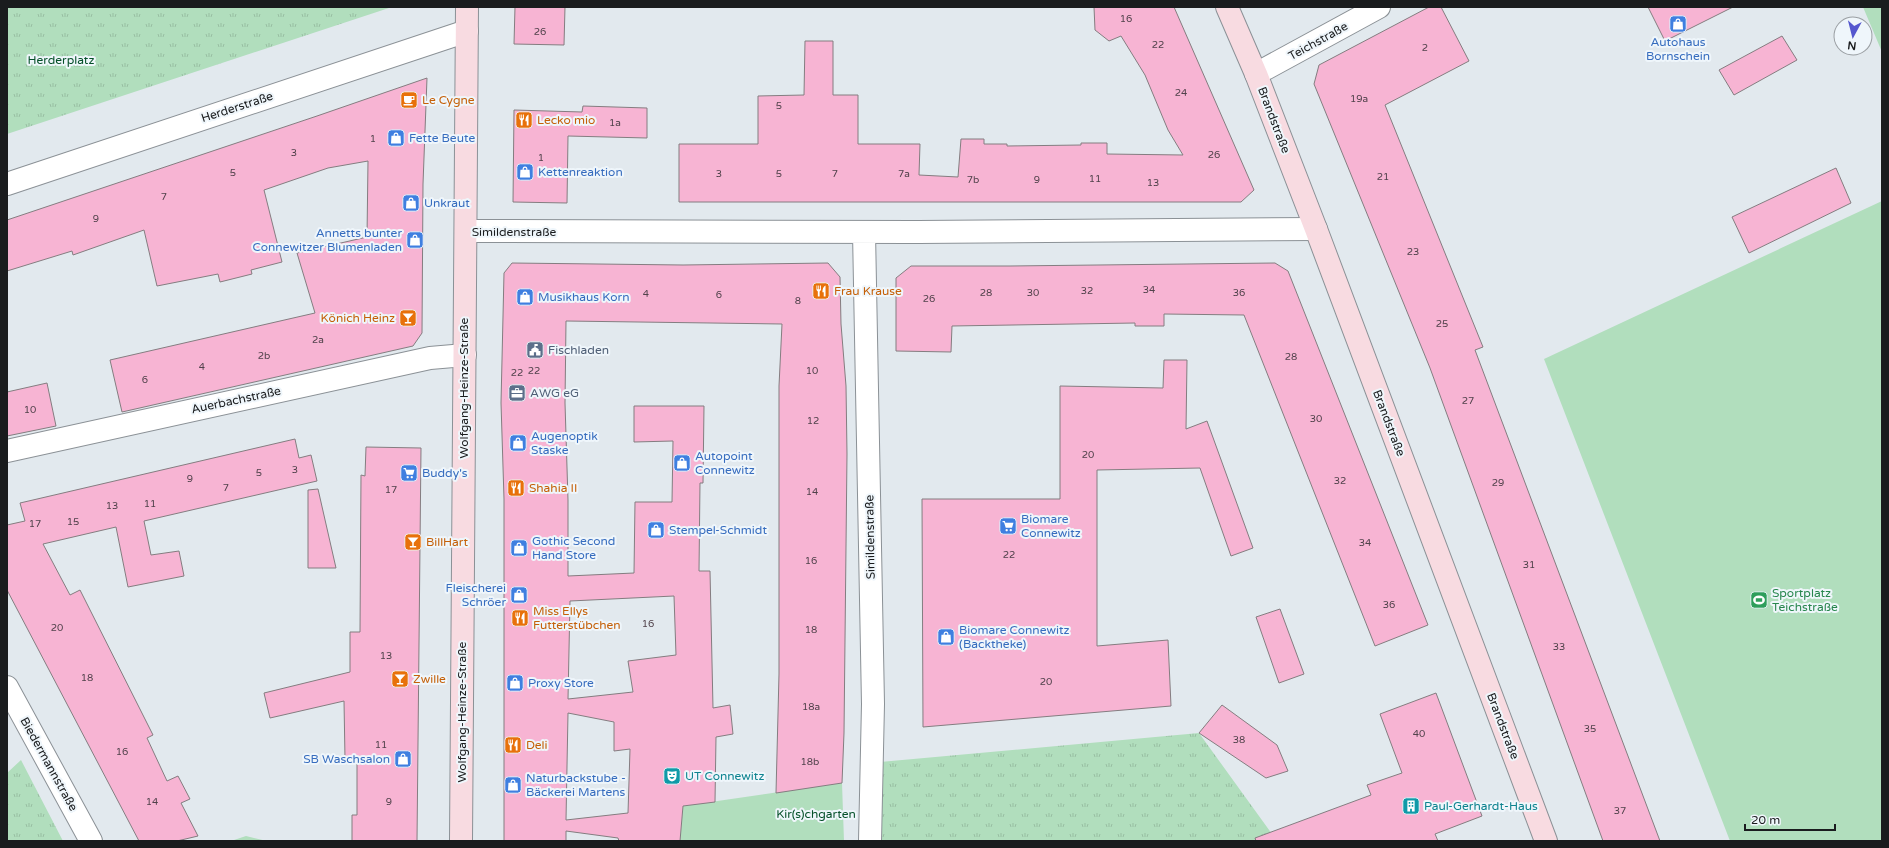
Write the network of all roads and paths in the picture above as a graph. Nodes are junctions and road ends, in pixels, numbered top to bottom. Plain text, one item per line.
1 (467, 7) edge
2 (1227, 7) edge
3 (1379, 7) edge
4 (467, 31) junction
5 (1256, 74) junction
6 (7, 184) edge
7 (1316, 229) junction
8 (466, 231) junction
9 (864, 232) junction
10 (465, 355) junction
11 (7, 451) edge
12 (7, 687) edge
13 (91, 841) edge
14 (461, 841) edge
15 (870, 841) edge
16 (1546, 841) edge

1 - 4 street, Wolfgang-Heinze-Straße
2 - 5 street, Brandstraße
3 - 5 street, Teichstraße
4 - 6 street, Herderstraße
4 - 8 street, Wolfgang-Heinze-Straße
5 - 7 street, Brandstraße
7 - 9 street, Simildenstraße
7 - 16 street, Brandstraße
8 - 9 street, Simildenstraße
8 - 10 street, Wolfgang-Heinze-Straße
9 - 15 street, Simildenstraße
10 - 11 street, Auerbachstraße
10 - 14 street, Wolfgang-Heinze-Straße
12 - 13 street, Biedermannstraße

